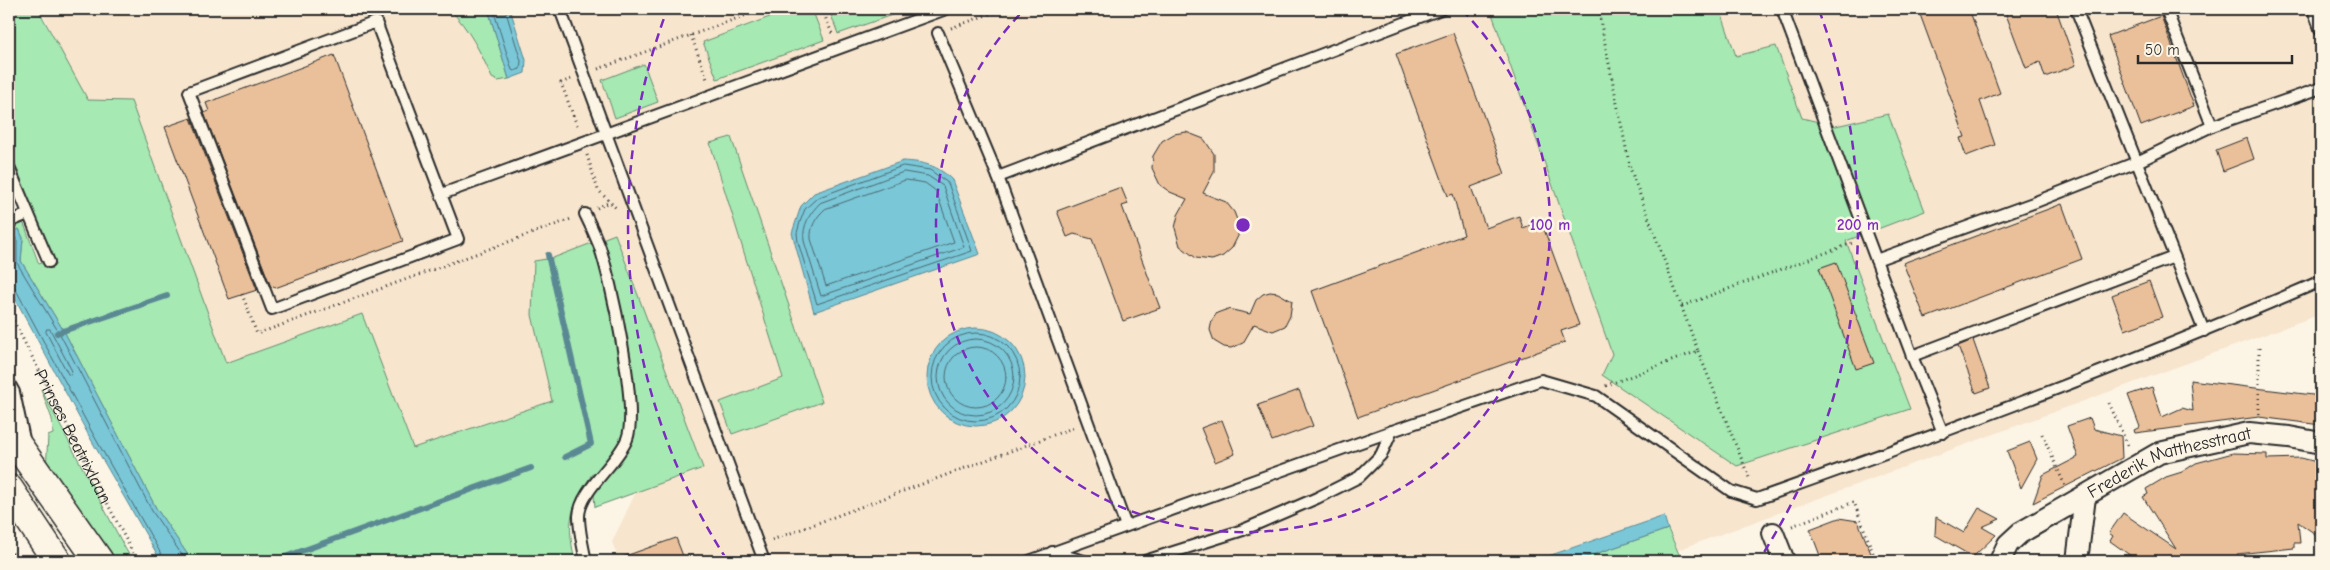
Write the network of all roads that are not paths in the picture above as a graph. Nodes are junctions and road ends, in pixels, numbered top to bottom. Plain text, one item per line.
1 (560, 9) edge
2 (946, 9) edge
3 (1441, 9) edge
4 (1782, 9) edge
5 (2076, 9) edge
6 (2166, 9) edge
7 (2313, 9) edge
8 (2321, 31) edge
9 (938, 33) road end
10 (2321, 88) edge
11 (2212, 126) junction
12 (606, 134) junction
13 (2138, 162) junction
14 (9, 168) edge
15 (998, 177) junction
16 (442, 194) junction
17 (28, 214) junction
18 (585, 214) road end
19 (12, 221) edge
20 (2174, 257) junction
21 (1876, 260) junction
22 (49, 262) dead end
23 (2321, 281) edge
24 (2204, 331) junction
25 (1912, 356) junction
26 (9, 383) edge
27 (1392, 431) junction
28 (9, 433) edge
29 (1943, 434) junction
30 (2321, 443) edge
31 (29, 465) junction
32 (9, 490) edge
33 (2079, 501) junction
34 (1126, 526) junction
35 (1773, 533) road end
36 (1052, 552) junction
37 (57, 561) edge
38 (99, 561) edge
39 (586, 561) edge
40 (764, 561) edge
41 (1029, 561) edge
42 (1084, 561) edge
43 (1145, 561) edge
44 (1784, 561) edge
45 (2000, 561) edge
46 (2077, 561) edge

1 - 12 lane
2 - 12 lane
3 - 15 lane
4 - 21 lane
5 - 13 lane
6 - 11 lane
7 - 8 lane
9 - 15 lane
10 - 11 lane
11 - 13 lane
12 - 16 lane
12 - 40 lane
13 - 20 lane
13 - 21 lane
14 - 17 lane
15 - 34 lane
16 - 16 lane
17 - 19 lane
17 - 22 lane
18 - 39 lane
20 - 24 lane
20 - 25 lane
21 - 25 lane
23 - 24 lane
24 - 29 lane
25 - 29 lane
26 - 31 lane
27 - 29 lane
27 - 34 lane
27 - 43 lane
28 - 31 main road
30 - 33 street, Frederik Matthesstraat
31 - 38 main road
32 - 37 main road
33 - 45 street
33 - 46 street, Frederik Matthesstraat
34 - 36 lane
35 - 44 street
36 - 41 lane
36 - 42 lane

